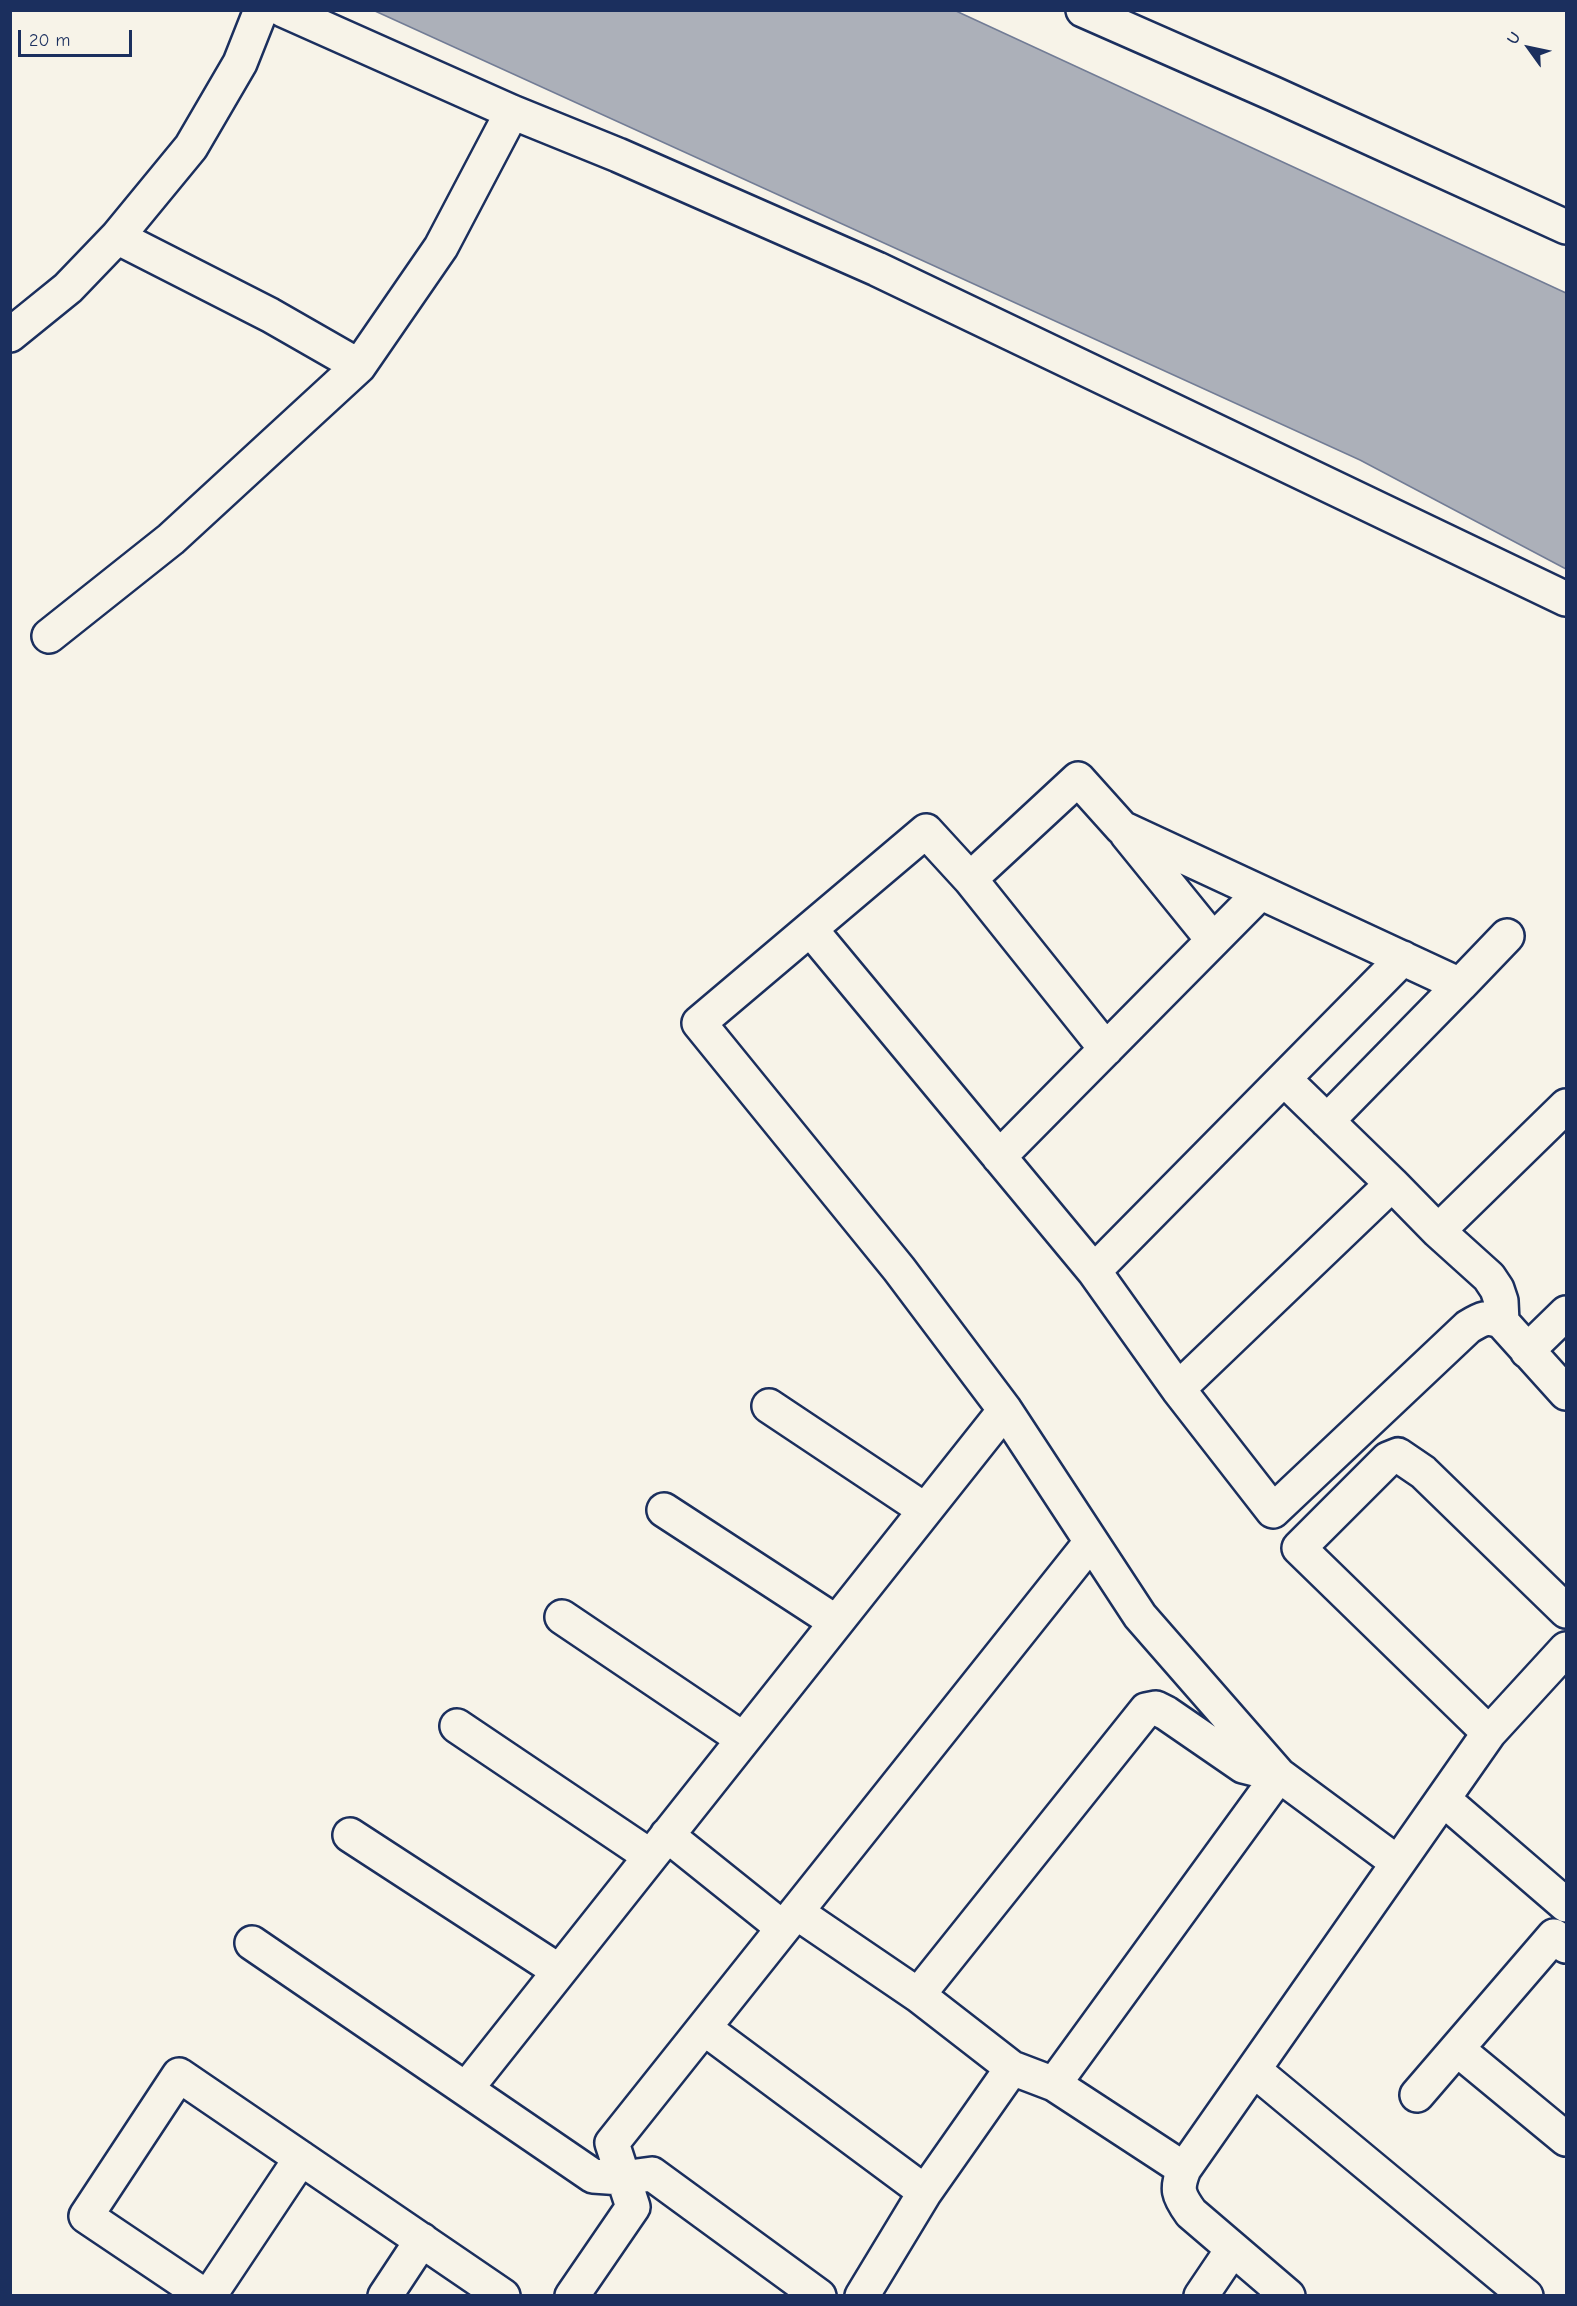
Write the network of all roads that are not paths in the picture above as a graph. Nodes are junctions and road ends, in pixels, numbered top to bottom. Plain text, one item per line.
1 (261, 10) edge
2 (283, 10) edge
3 (1083, 10) edge
4 (512, 112) junction
5 (1566, 227) edge
6 (117, 237) junction
7 (10, 335) edge
8 (359, 366) junction
9 (1566, 599) edge
10 (49, 636) dead end
11 (1122, 828) junction
12 (970, 879) junction
13 (1260, 893) junction
14 (811, 930) junction
15 (1507, 936) dead end
16 (1213, 940) junction
17 (1403, 958) junction
18 (1460, 985) junction
19 (1106, 1048) junction
20 (1284, 1079) junction
21 (1566, 1106) edge
22 (1327, 1121) junction
23 (999, 1156) junction
24 (1392, 1184) junction
25 (1437, 1231) junction
26 (1094, 1271) junction
27 (1566, 1313) edge
28 (1502, 1322) junction
29 (1527, 1352) junction
30 (1178, 1389) junction
31 (1566, 1393) edge
32 (769, 1406) dead end
33 (1005, 1410) junction
34 (664, 1510) dead end
35 (925, 1510) junction
36 (1273, 1511) junction
37 (1091, 1542) junction
38 (1299, 1548) junction
39 (1566, 1611) edge
40 (562, 1617) dead end
41 (836, 1622) junction
42 (1566, 1649) edge
43 (457, 1726) dead end
44 (1489, 1733) junction
45 (743, 1739) junction
46 (1279, 1775) junction
47 (1443, 1799) junction
48 (350, 1834) dead end
49 (659, 1845) junction
50 (1398, 1863) junction
51 (1560, 1889) edge
52 (789, 1920) junction
53 (1562, 1935) edge
54 (252, 1943) dead end
55 (559, 1971) junction
56 (918, 1995) junction
57 (704, 2028) junction
58 (1457, 2049) junction
59 (1012, 2068) junction
60 (1254, 2070) junction
61 (1054, 2084) junction
62 (466, 2089) junction
63 (1417, 2095) dead end
64 (1566, 2139) edge
65 (301, 2158) junction
66 (1185, 2169) junction
67 (622, 2178) junction
68 (925, 2192) junction
69 (422, 2240) junction
70 (1232, 2250) junction
71 (581, 2292) edge
72 (1211, 2292) edge
73 (207, 2295) edge
74 (385, 2295) edge
75 (503, 2295) edge
76 (819, 2295) edge
77 (862, 2295) edge
78 (1288, 2295) edge
79 (1526, 2295) edge

1 - 6 street
2 - 4 street
3 - 5 street
4 - 8 street
4 - 9 street
6 - 7 street
6 - 8 street
8 - 10 street
11 - 12 street
11 - 13 street
11 - 16 street
12 - 14 street
12 - 19 street
13 - 16 street
13 - 17 street
14 - 23 street
14 - 33 street
15 - 18 street
16 - 19 street
17 - 18 street
17 - 20 street
18 - 22 street
19 - 23 street
20 - 22 street
20 - 26 street
21 - 25 street
22 - 24 street
23 - 26 street
24 - 25 street
24 - 30 street
25 - 28 street
26 - 30 street
27 - 29 street
28 - 29 street
28 - 36 street
29 - 31 street
30 - 36 street
32 - 35 street
33 - 35 street
33 - 37 street
34 - 41 street
35 - 41 street
36 - 38 street
37 - 46 street
37 - 52 street
38 - 39 street
38 - 44 street
40 - 45 street
41 - 45 street
42 - 44 street
43 - 49 street
44 - 47 street
45 - 49 street
46 - 50 street
46 - 56 street
46 - 61 street
47 - 50 street
47 - 51 street
48 - 55 street
49 - 52 street
49 - 55 street
50 - 60 street
52 - 56 street
52 - 57 street
53 - 58 street
54 - 62 street
55 - 62 street
56 - 59 street
57 - 67 street
57 - 68 street
58 - 63 street
58 - 64 street
59 - 61 street
59 - 68 street
60 - 66 street
60 - 79 street
61 - 66 street
62 - 67 street
65 - 69 street
65 - 73 street
65 - 73 street
66 - 70 street
67 - 71 street
67 - 76 street
68 - 77 street
69 - 74 street
69 - 75 street
70 - 72 street
70 - 78 street

